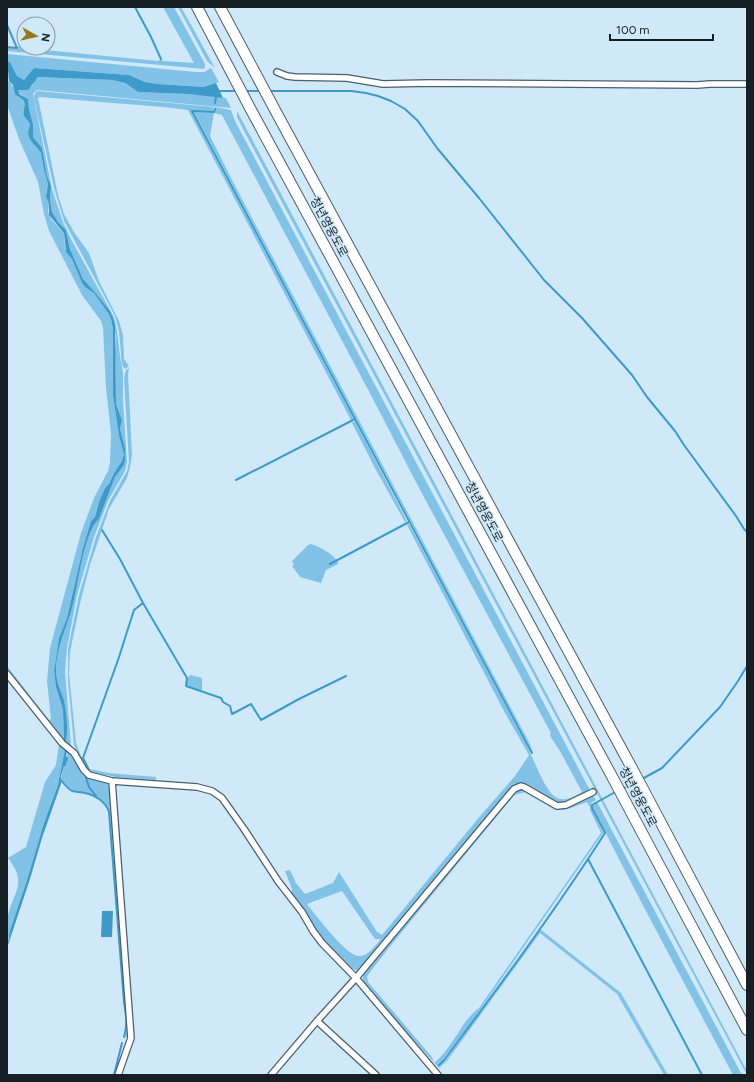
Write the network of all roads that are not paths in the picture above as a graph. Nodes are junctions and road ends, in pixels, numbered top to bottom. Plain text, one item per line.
1 (197, 7) edge
2 (220, 7) edge
3 (277, 72) dead end
4 (747, 84) edge
5 (7, 674) edge
6 (112, 781) junction
7 (593, 792) dead end
8 (356, 978) junction
9 (747, 985) edge
10 (317, 1021) junction
11 (747, 1030) edge
12 (118, 1075) edge
13 (271, 1075) edge
14 (376, 1075) edge
15 (438, 1075) edge

1 - 11 highway, 청년영웅도로
2 - 9 highway, 청년영웅도로
3 - 4 street
5 - 6 street
6 - 8 street
6 - 12 street
7 - 8 street
8 - 10 street
8 - 15 street
10 - 13 street
10 - 14 street

